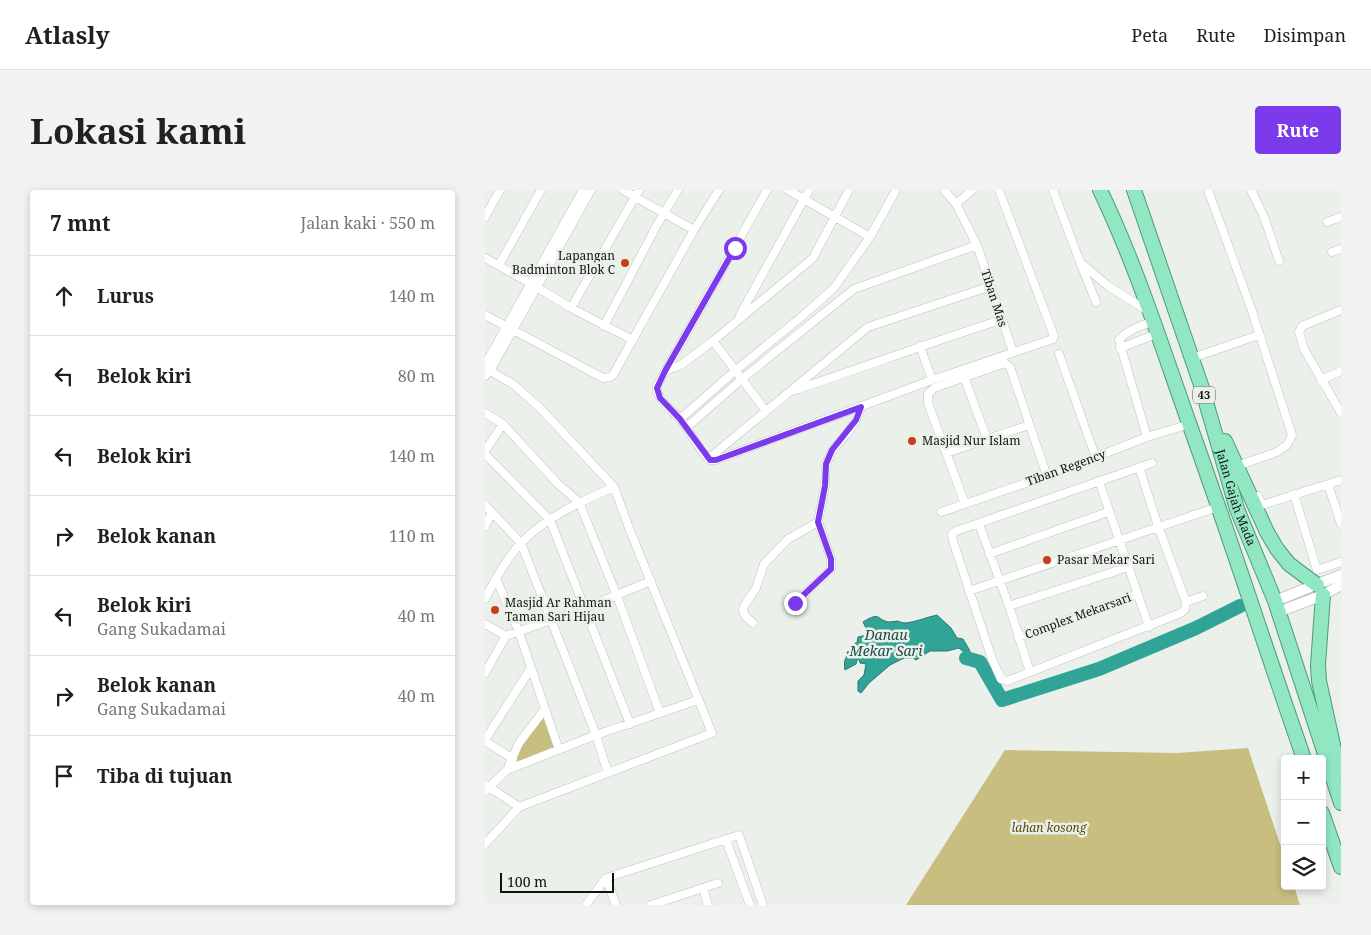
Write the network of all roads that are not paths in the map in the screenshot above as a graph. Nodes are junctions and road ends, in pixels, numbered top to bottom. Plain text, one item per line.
1 (500, 190) edge
2 (541, 190) edge
3 (583, 190) edge
4 (591, 190) edge
5 (623, 190) edge
6 (678, 190) edge
7 (719, 190) edge
8 (767, 190) edge
9 (787, 190) edge
10 (809, 190) edge
11 (849, 190) edge
12 (896, 190) edge
13 (972, 190) edge
14 (999, 190) edge
15 (1053, 190) edge
16 (1100, 190) edge
17 (1134, 190) edge
18 (1208, 190) edge
19 (1251, 190) edge
20 (947, 191) edge
21 (637, 194) edge
22 (803, 200) junction
23 (956, 204) junction
24 (665, 213) junction
25 (485, 217) edge
26 (834, 217) junction
27 (1341, 217) edge
28 (1327, 222) dead end
29 (694, 230) junction
30 (870, 237) junction
31 (977, 245) junction
32 (1341, 249) edge
33 (1332, 252) dead end
34 (485, 258) edge
35 (1279, 260) dead end
36 (1080, 262) junction
37 (499, 265) junction
38 (533, 285) junction
39 (991, 286) junction
40 (1096, 302) dead end
41 (571, 308) junction
42 (1341, 310) edge
43 (485, 315) edge
44 (737, 320) junction
45 (1001, 320) junction
46 (1155, 322) junction
47 (604, 326) junction
48 (510, 327) junction
49 (1259, 335) junction
50 (633, 340) junction
51 (713, 341) junction
52 (920, 346) junction
53 (1120, 348) junction
54 (1013, 352) junction
55 (1059, 354) dead end
56 (1192, 358) junction
57 (486, 370) edge
58 (736, 370) junction
59 (665, 371) junction
60 (1341, 371) edge
61 (964, 378) junction
62 (742, 379) junction
63 (931, 380) junction
64 (1321, 380) junction
65 (788, 393) junction
66 (861, 407) junction
67 (766, 410) junction
68 (485, 413) edge
69 (1341, 413) edge
70 (680, 419) junction
71 (503, 424) junction
72 (1189, 424) junction
73 (1029, 425) junction
74 (687, 427) junction
75 (1147, 437) junction
76 (987, 439) junction
77 (485, 452) edge
78 (946, 454) junction
79 (1096, 458) junction
80 (708, 459) junction
81 (1152, 463) dead end
82 (1139, 467) junction
83 (1235, 467) junction
84 (1047, 476) junction
85 (1341, 480) edge
86 (1099, 481) junction
87 (1328, 484) junction
88 (614, 487) junction
89 (1294, 494) junction
90 (579, 502) junction
91 (965, 504) junction
92 (485, 505) edge
93 (1218, 507) junction
94 (941, 512) dead end
95 (1108, 512) junction
96 (492, 513) junction
97 (550, 520) junction
98 (818, 522) junction
99 (979, 524) junction
100 (1341, 524) edge
101 (485, 526) edge
102 (1158, 526) junction
103 (1118, 540) junction
104 (521, 543) junction
105 (989, 554) junction
106 (1341, 562) edge
107 (1128, 567) junction
108 (1341, 575) edge
109 (496, 578) junction
110 (651, 581) junction
111 (999, 582) junction
112 (1341, 585) edge
113 (1320, 590) junction
114 (969, 592) junction
115 (1138, 594) junction
116 (617, 596) junction
117 (1203, 596) dead end
118 (485, 599) edge
119 (1186, 602) junction
120 (795, 603) dead end
121 (1009, 606) junction
122 (1252, 606) junction
123 (1277, 606) junction
124 (585, 608) junction
125 (552, 619) junction
126 (1256, 620) junction
127 (753, 623) dead end
128 (485, 624) edge
129 (1149, 627) junction
130 (519, 632) junction
131 (506, 636) junction
132 (1018, 637) junction
133 (531, 668) junction
134 (1030, 672) junction
135 (485, 673) edge
136 (697, 700) junction
137 (545, 709) junction
138 (660, 713) junction
139 (630, 724) junction
140 (597, 735) junction
141 (485, 741) edge
142 (559, 750) junction
143 (1303, 755) edge
144 (513, 759) junction
145 (507, 770) junction
146 (608, 772) junction
147 (1341, 782) edge
148 (486, 787) edge
149 (1341, 803) edge
150 (519, 808) junction
151 (1326, 824) edge
152 (726, 840) junction
153 (485, 844) edge
154 (1341, 867) edge
155 (606, 878) junction
156 (718, 883) dead end
157 (703, 888) junction
158 (586, 905) edge
159 (616, 905) edge
160 (651, 905) edge
161 (708, 905) edge
162 (750, 905) edge
163 (763, 905) edge

1 - 25 street
2 - 37 street
3 - 38 street
4 - 38 street
5 - 21 street
6 - 24 street
7 - 29 street
8 - 59 street
9 - 22 street
10 - 22 street
11 - 26 street
12 - 30 street
13 - 23 street
14 - 54 street
15 - 36 street
16 - 46 highway, Jalan Gajah Mada / 43
17 - 56 highway, Jalan Gajah Mada / 43
18 - 49 street
19 - 35 street
20 - 23 street, Tiban Mas
21 - 24 street
21 - 41 street
22 - 26 street
22 - 44 street
23 - 31 street, Tiban Mas
24 - 29 street
24 - 47 street
26 - 30 street
26 - 44 street
27 - 28 street
29 - 50 street
30 - 58 street
31 - 39 street, Tiban Mas
31 - 62 street
32 - 33 street
34 - 37 street
36 - 40 street
36 - 46 street
37 - 38 street
38 - 41 street
38 - 48 street
39 - 45 street, Tiban Mas
39 - 65 street
41 - 47 street
42 - 64 street
43 - 48 street
44 - 51 street
45 - 52 street
45 - 54 street, Tiban Mas
46 - 53 street
46 - 53 street
46 - 72 highway, Jalan Gajah Mada / 43
47 - 50 street
48 - 50 street
48 - 57 street
49 - 56 street
49 - 83 street
51 - 58 street
51 - 59 street
52 - 63 street
52 - 65 street
53 - 75 street
54 - 63 street
55 - 79 street
56 - 83 highway, Jalan Gajah Mada / 43
57 - 88 street
58 - 62 street
58 - 70 street
59 - 70 street
60 - 64 street
61 - 73 street
61 - 76 street
61 - 78 street
62 - 67 street
62 - 74 street
63 - 66 street
64 - 69 street
65 - 67 street
66 - 80 street
66 - 98 street
67 - 80 street
68 - 71 street
70 - 74 street
71 - 77 street
71 - 90 street
72 - 75 street, Tiban Regency
72 - 93 highway, Jalan Gajah Mada / 43
73 - 76 street
73 - 84 street
74 - 80 street
75 - 79 street, Tiban Regency
76 - 78 street
77 - 97 street
78 - 91 street
79 - 84 street, Tiban Regency
81 - 82 street
82 - 86 street
82 - 102 street
83 - 89 street
83 - 113 highway
83 - 123 highway, Jalan Gajah Mada / 43
84 - 91 street, Tiban Regency
85 - 87 street
86 - 95 street, Complex Mekarsari
86 - 99 street
87 - 89 street
87 - 100 street
88 - 90 street
88 - 110 street
89 - 106 street
90 - 97 street
90 - 116 street
91 - 94 street, Tiban Regency
92 - 96 street
93 - 102 street
93 - 122 highway, Jalan Gajah Mada / 43
95 - 103 street, Complex Mekarsari
95 - 105 street
96 - 101 street
96 - 104 street
97 - 104 street
97 - 124 street
98 - 120 street
98 - 127 street
99 - 105 street, Complex Mekarsari
99 - 114 street
102 - 103 street
102 - 119 street
103 - 107 street, Complex Mekarsari
103 - 111 street
104 - 109 street
104 - 125 street
105 - 111 street, Complex Mekarsari
107 - 115 street, Complex Mekarsari
107 - 121 street
108 - 113 street
109 - 118 street
109 - 130 street
110 - 116 street
110 - 136 street
111 - 114 street
111 - 121 street, Complex Mekarsari
112 - 113 street
113 - 123 street
113 - 147 highway
114 - 134 street
115 - 129 street, Complex Mekarsari
115 - 132 street, Complex Mekarsari
116 - 124 street
116 - 138 street
117 - 119 street
119 - 129 street
121 - 132 street, Complex Mekarsari
122 - 123 highway
122 - 126 highway, Jalan Gajah Mada
123 - 126 highway
123 - 149 highway, Jalan Gajah Mada / 43
124 - 125 street
124 - 139 street
125 - 130 street
125 - 140 street
126 - 143 highway, Jalan Gajah Mada
128 - 131 street
129 - 134 street
130 - 131 street
130 - 133 street
131 - 135 street
132 - 134 street, Complex Mekarsari
133 - 137 street
133 - 141 street
136 - 138 street
136 - 146 street
137 - 142 street
137 - 144 street
138 - 139 street
139 - 140 street
140 - 142 street
140 - 146 street
141 - 144 street
142 - 145 street
144 - 145 street
145 - 148 street
146 - 150 street
148 - 150 street
150 - 153 street
151 - 154 highway
152 - 155 street
152 - 162 street
152 - 163 street
155 - 158 street
155 - 159 street
156 - 157 street
157 - 160 street
157 - 161 street

